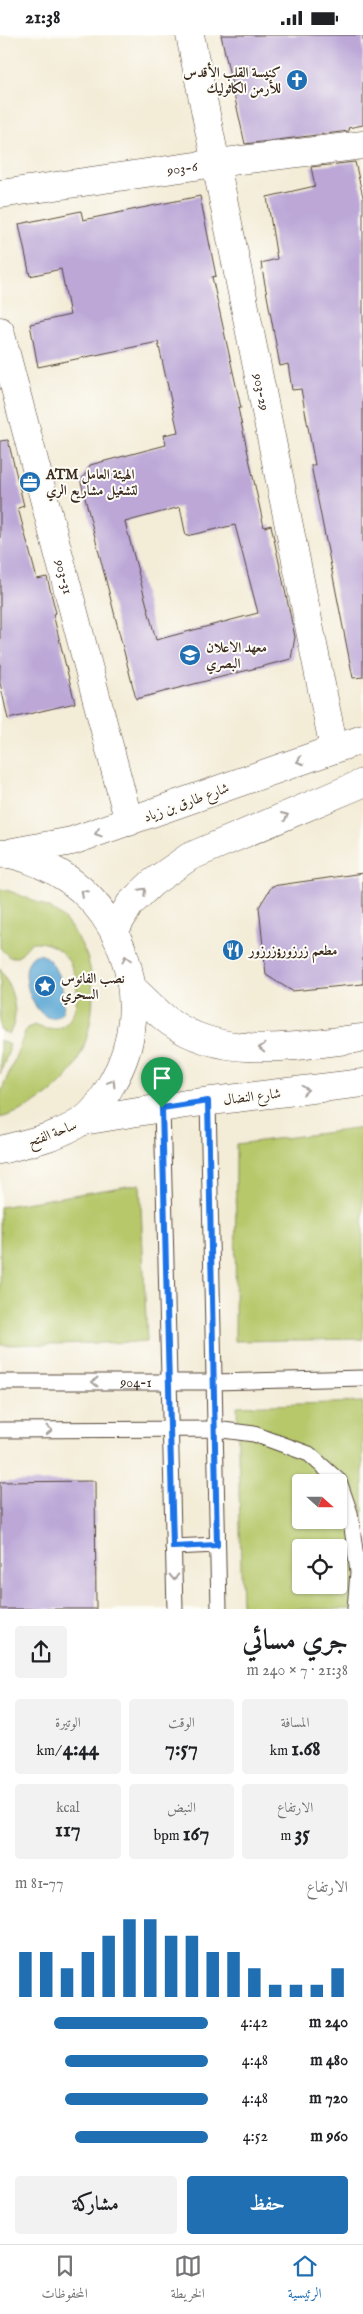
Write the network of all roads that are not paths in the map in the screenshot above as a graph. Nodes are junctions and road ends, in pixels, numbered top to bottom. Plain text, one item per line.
1 (190, 35) edge
2 (363, 145) edge
3 (216, 163) junction
4 (0, 194) edge
5 (0, 331) edge
6 (363, 739) edge
7 (334, 749) junction
8 (363, 783) edge
9 (129, 822) junction
10 (3, 853) edge
11 (114, 931) junction
12 (132, 988) junction
13 (363, 1038) edge
14 (363, 1083) edge
15 (208, 1101) junction
16 (162, 1108) junction
17 (83, 1121) junction
18 (0, 1150) edge
19 (363, 1378) edge
20 (0, 1382) edge
21 (169, 1382) junction
22 (214, 1382) junction
23 (170, 1429) junction
24 (215, 1429) junction
25 (0, 1430) edge
26 (217, 1545) junction
27 (173, 1547) junction
28 (175, 1609) edge
29 (219, 1609) edge
30 (355, 1609) edge

1 - 3 main road, 903-29
2 - 3 main road, 903-6
3 - 4 main road, 903-6
3 - 7 main road, 903-29
5 - 9 main road, 903-31
6 - 7 main road, شارع طارق بن زياد
7 -> 9 main road, شارع طارق بن زياد
11 -> 8 main road
9 -> 10 main road, شارع طارق بن زياد
11 -> 10 main road, ساحة الفتح
12 -> 11 main road, ساحة الفتح
13 -> 12 main road
17 -> 12 main road, ساحة الفتح
15 -> 14 main road, شارع النضال
15 - 16 main road, شارع النضال
15 - 22 lane
16 - 17 main road, شارع النضال
16 - 21 lane
17 - 18 main road, ساحة الفتح
19 - 22 lane, 904-1
21 -> 20 lane, 904-1
21 - 22 lane, 904-1
21 - 23 lane
22 - 24 lane
23 - 24 lane
25 -> 23 lane
23 - 27 lane
24 - 26 lane
24 - 30 lane
26 - 27 lane
26 - 29 lane
27 -> 28 lane

